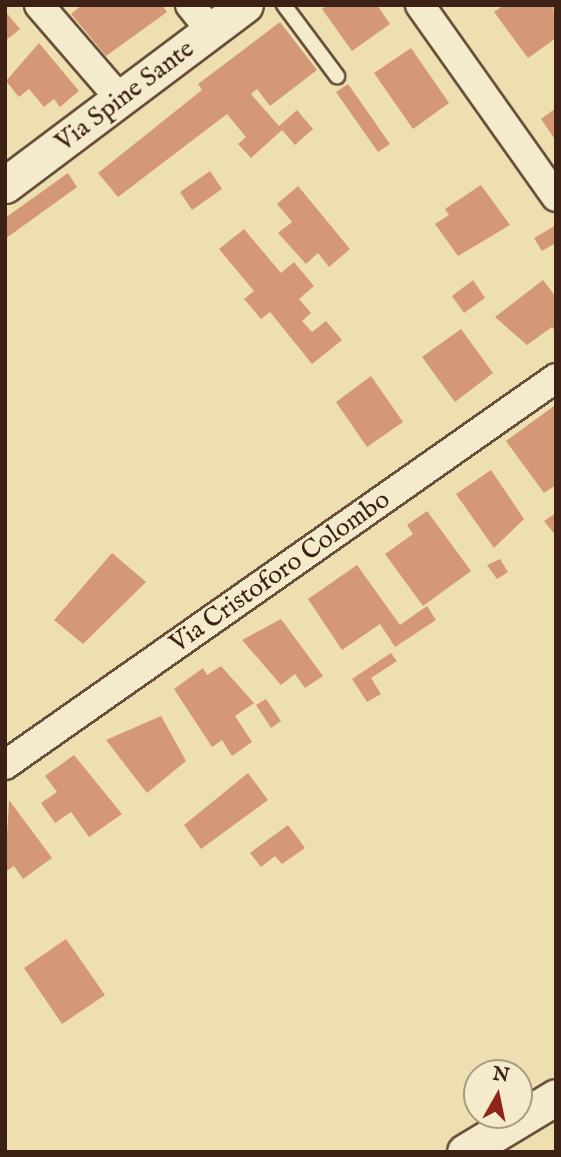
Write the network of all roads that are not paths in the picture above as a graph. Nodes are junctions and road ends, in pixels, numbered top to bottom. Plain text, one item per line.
1 (39, 5) edge
2 (244, 5) edge
3 (284, 5) edge
4 (420, 5) edge
5 (200, 18) edge
6 (337, 76) dead end
7 (121, 100) junction
8 (5, 185) edge
9 (556, 197) edge
10 (556, 378) edge
11 (5, 765) edge
12 (545, 1103) edge
13 (465, 1152) edge

1 - 7 street
2 - 5 street, Via Spine Sante
3 - 6 lane
4 - 9 street
5 - 7 street, Via Spine Sante
7 - 8 street, Via Spine Sante
10 - 11 street, Via Cristoforo Colombo
12 - 13 street

